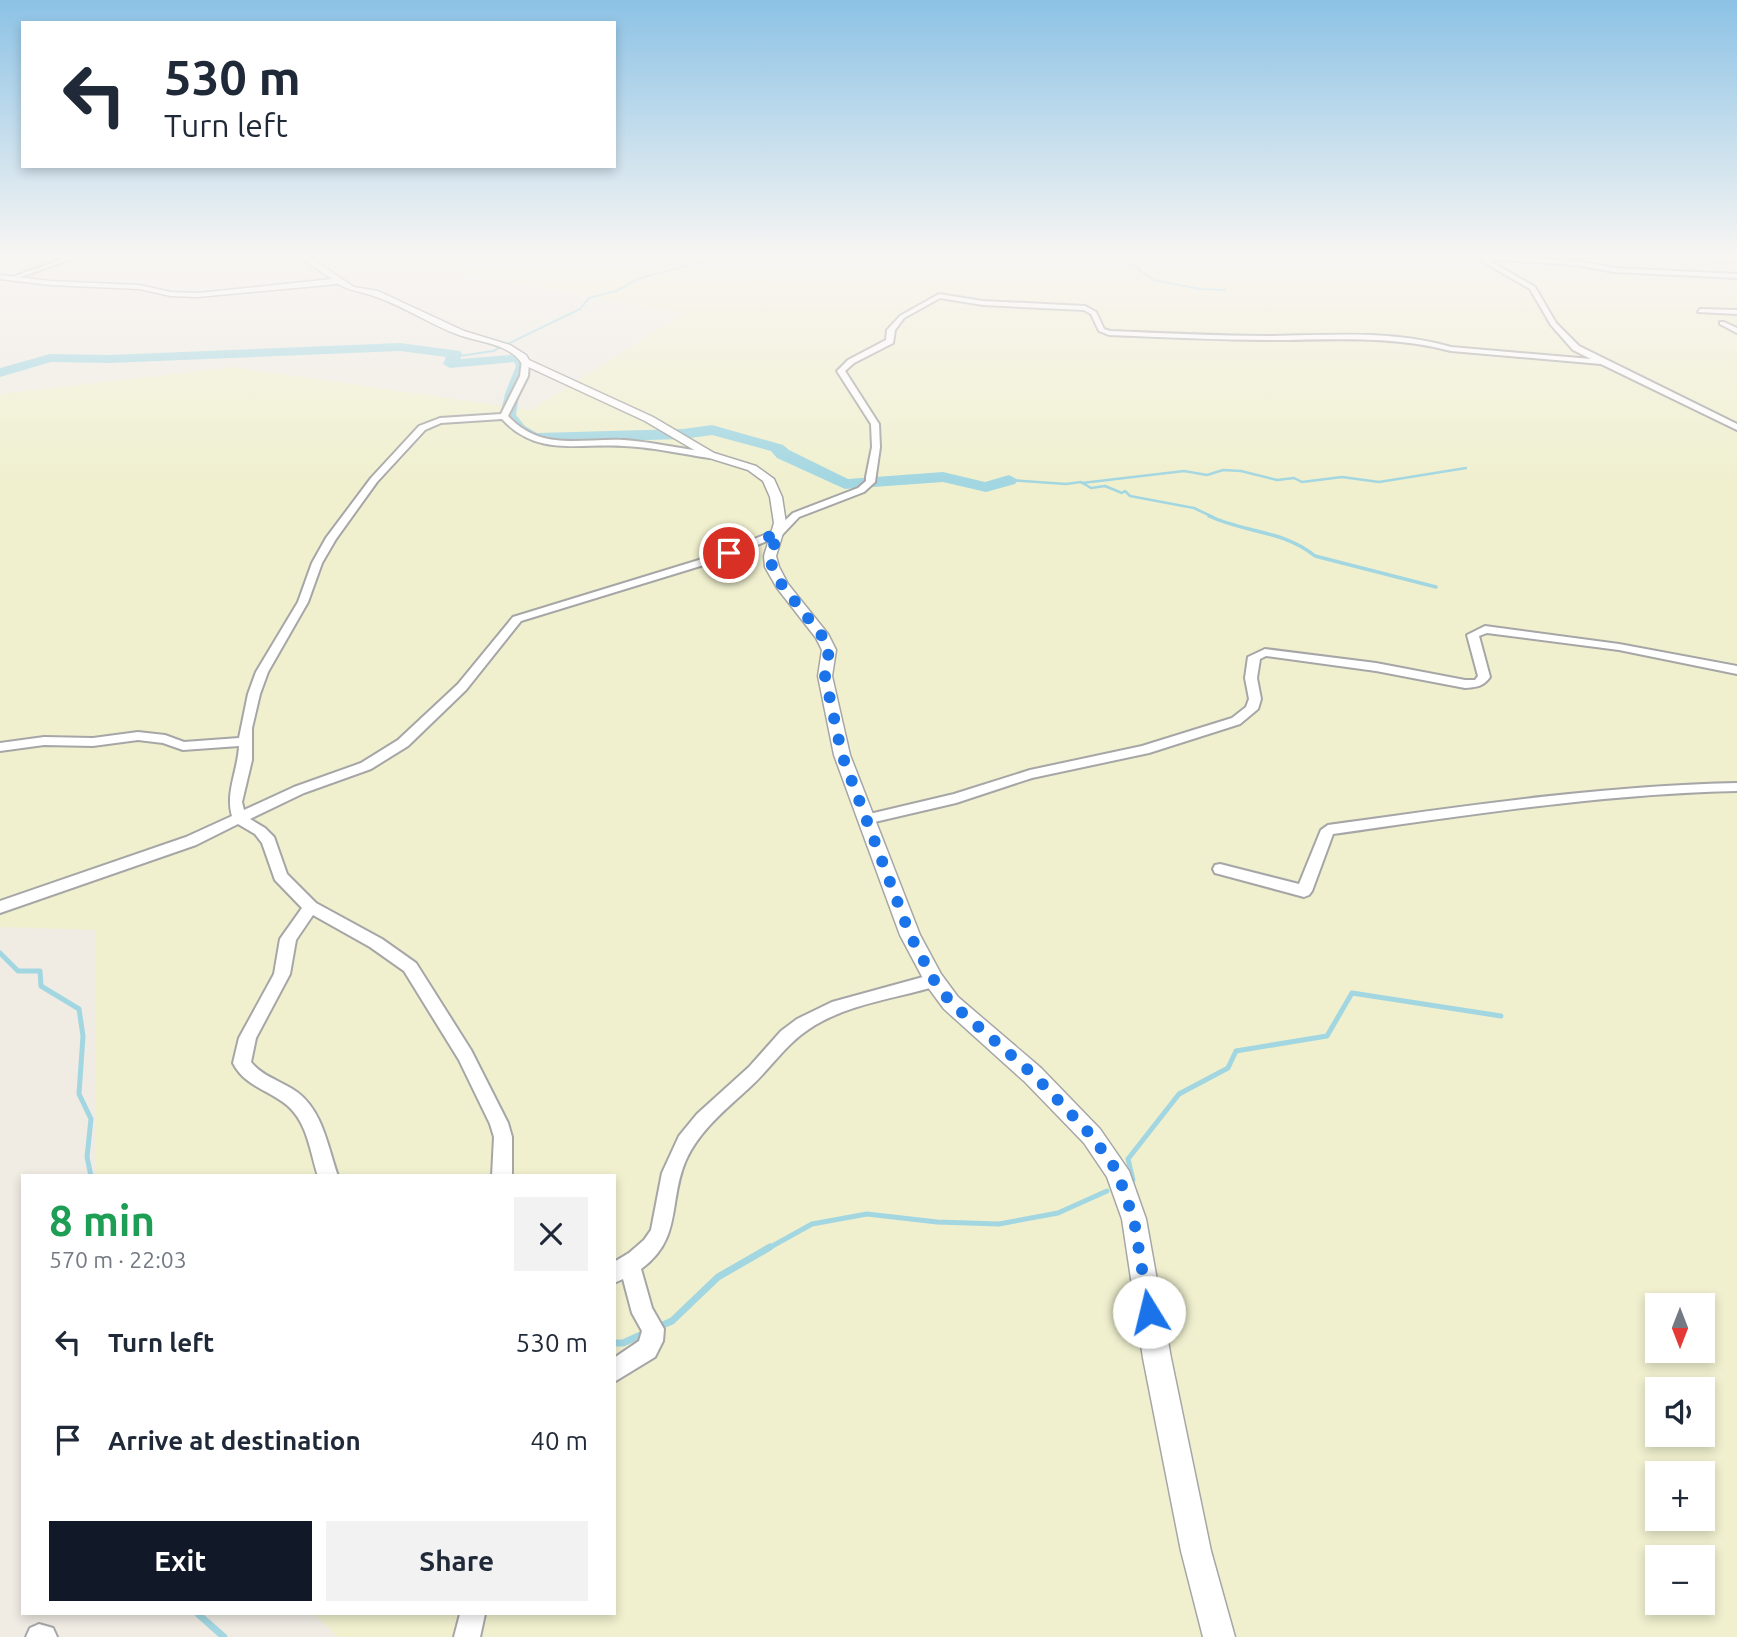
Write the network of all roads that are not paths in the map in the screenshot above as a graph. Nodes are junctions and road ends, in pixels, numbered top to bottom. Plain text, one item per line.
1 (460, 330) edge
2 (891, 330) edge
3 (1102, 330) edge
4 (1559, 330) edge
5 (525, 362) junction
6 (1600, 362) junction
7 (504, 416) junction
8 (1737, 427) edge
9 (710, 455) junction
10 (778, 533) junction
11 (1737, 670) edge
12 (247, 741) junction
13 (0, 747) edge
14 (1737, 788) edge
15 (240, 819) junction
16 (866, 819) junction
17 (1220, 869) dead end
18 (0, 906) edge
19 (311, 907) junction
20 (934, 980) junction
21 (327, 1174) edge
22 (502, 1174) edge
23 (622, 1269) edge
24 (616, 1369) edge
25 (473, 1615) edge
26 (39, 1637) edge
27 (44, 1637) edge
28 (467, 1637) edge
29 (1219, 1637) edge

1 - 5 street
2 - 10 street
3 - 6 street
4 - 6 street
5 - 7 street
5 - 9 street
6 - 8 street
7 - 9 street
7 - 12 street
9 - 10 street
10 - 15 street
10 - 16 street
11 - 16 street
12 - 13 street
12 - 15 street
14 - 17 street
15 - 18 street
15 - 19 street
16 - 20 street
19 - 21 street
19 - 22 street
20 - 23 street
20 - 29 street
23 - 24 street
25 - 28 street
26 - 27 street

